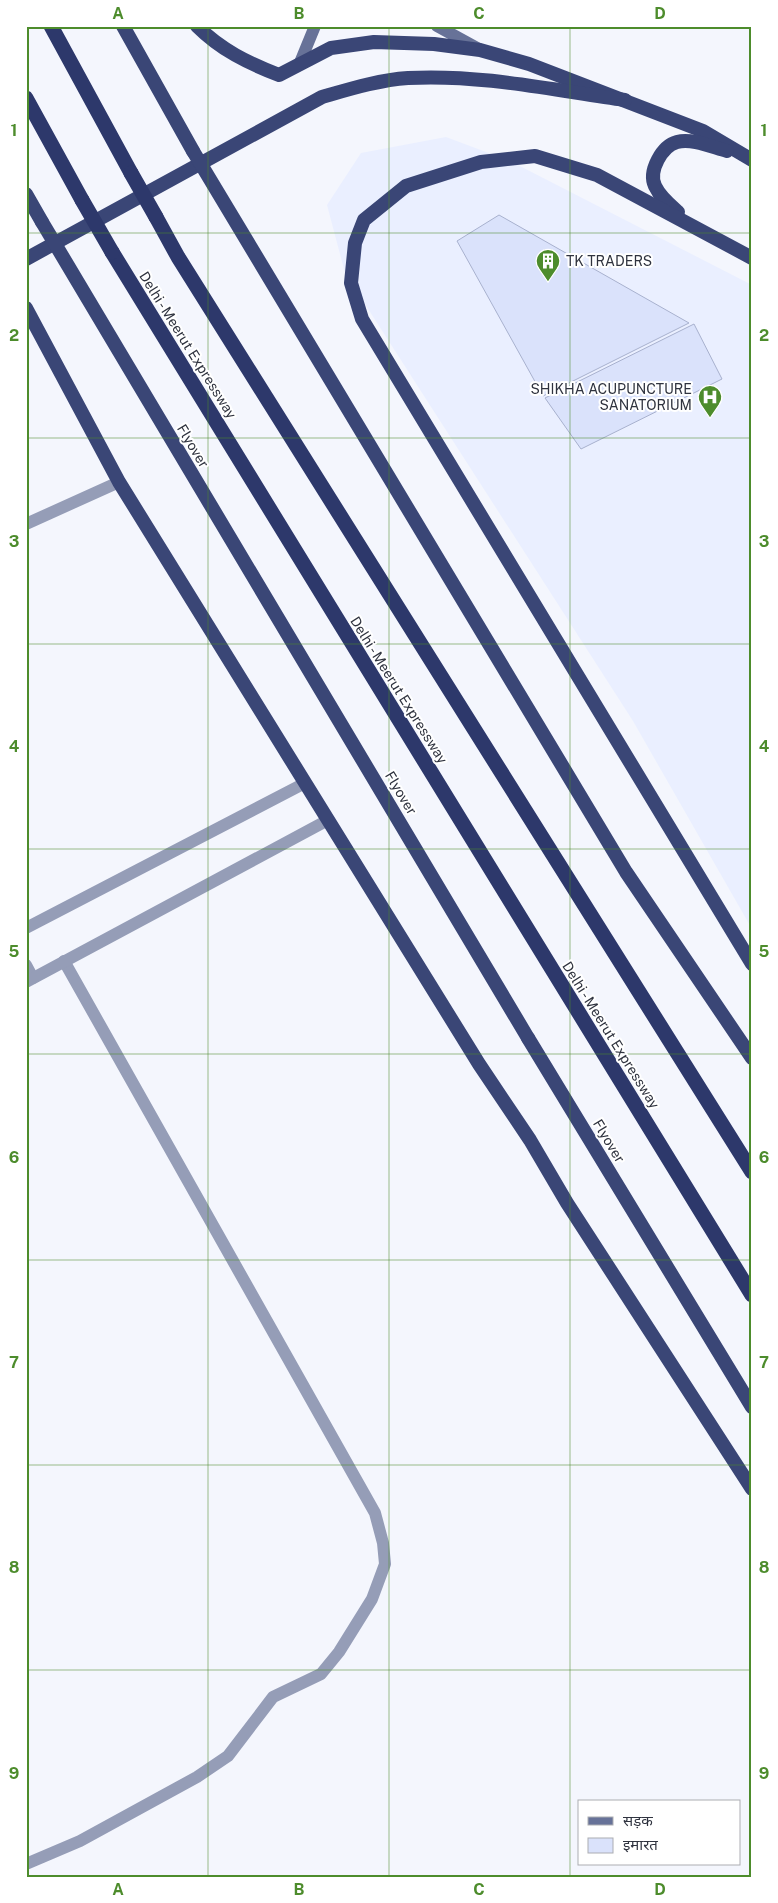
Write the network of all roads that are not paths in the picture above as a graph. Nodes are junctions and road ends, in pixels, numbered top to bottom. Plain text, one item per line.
1 (51, 26) edge
2 (123, 26) edge
3 (197, 26) edge
4 (315, 26) edge
5 (437, 26) edge
6 (480, 50) junction
7 (299, 65) junction
8 (26, 98) edge
9 (625, 100) junction
10 (749, 158) edge
11 (26, 194) edge
12 (699, 229) junction
13 (752, 258) edge
14 (26, 259) edge
15 (26, 308) edge
16 (119, 482) junction
17 (26, 524) edge
18 (305, 783) junction
19 (328, 820) junction
20 (26, 928) edge
21 (64, 961) junction
22 (26, 964) edge
23 (752, 964) edge
24 (30, 980) edge
25 (752, 1058) edge
26 (752, 1172) edge
27 (752, 1295) edge
28 (752, 1407) edge
29 (752, 1489) edge
30 (26, 1864) edge

1 - 26 highway, bridge
2 - 25 highway, bridge
3 - 7 highway
4 - 7 main road
5 - 6 main road
6 - 7 highway
6 - 9 highway
8 - 27 highway, Delhi - Meerut Expressway, bridge
9 - 10 highway
9 - 14 highway
10 - 12 highway
11 - 28 highway, Flyover, bridge
12 - 13 highway
12 - 23 highway
15 - 16 highway
16 - 17 street
16 - 18 highway
18 - 19 highway
18 - 20 street
19 - 21 street
19 - 29 highway
21 - 24 street
21 - 30 street
22 - 24 street

